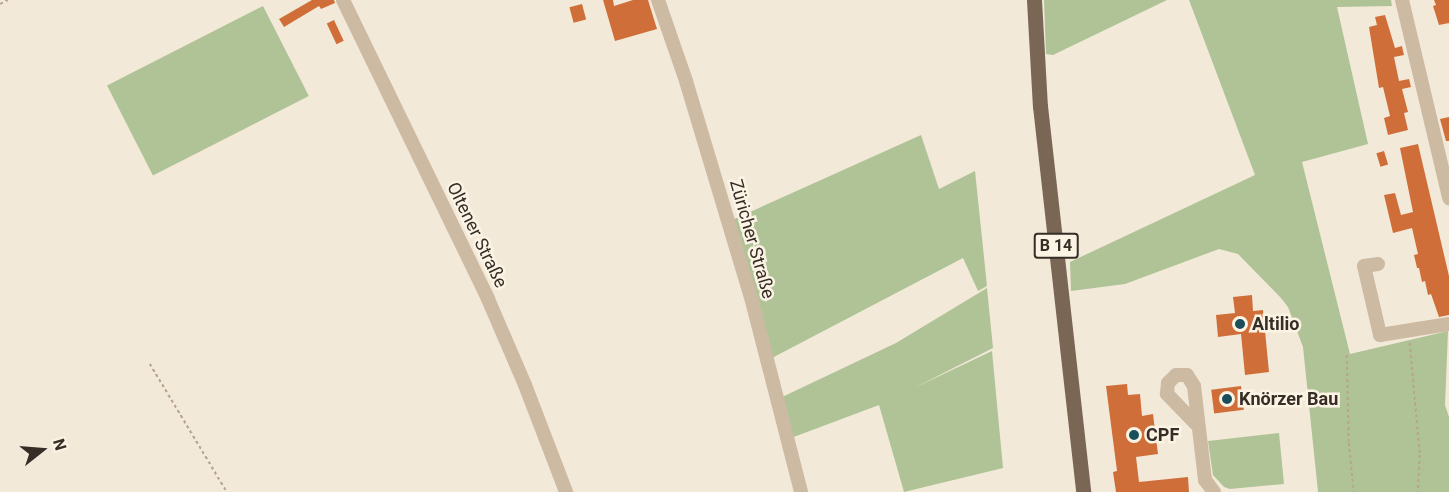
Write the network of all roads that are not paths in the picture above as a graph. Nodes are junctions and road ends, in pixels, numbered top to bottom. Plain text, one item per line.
1 (343, 0) edge
2 (658, 0) edge
3 (1034, 0) edge
4 (1402, 0) edge
5 (1449, 198) edge
6 (1378, 264) dead end
7 (1449, 324) edge
8 (1198, 426) dead end
9 (566, 492) edge
10 (801, 492) edge
11 (1083, 492) edge
12 (1214, 492) edge

1 - 9 street, Oltener Straße
2 - 10 street, Züricher Straße
3 - 11 main road, B 14
4 - 5 street
6 - 7 street
8 - 12 street

